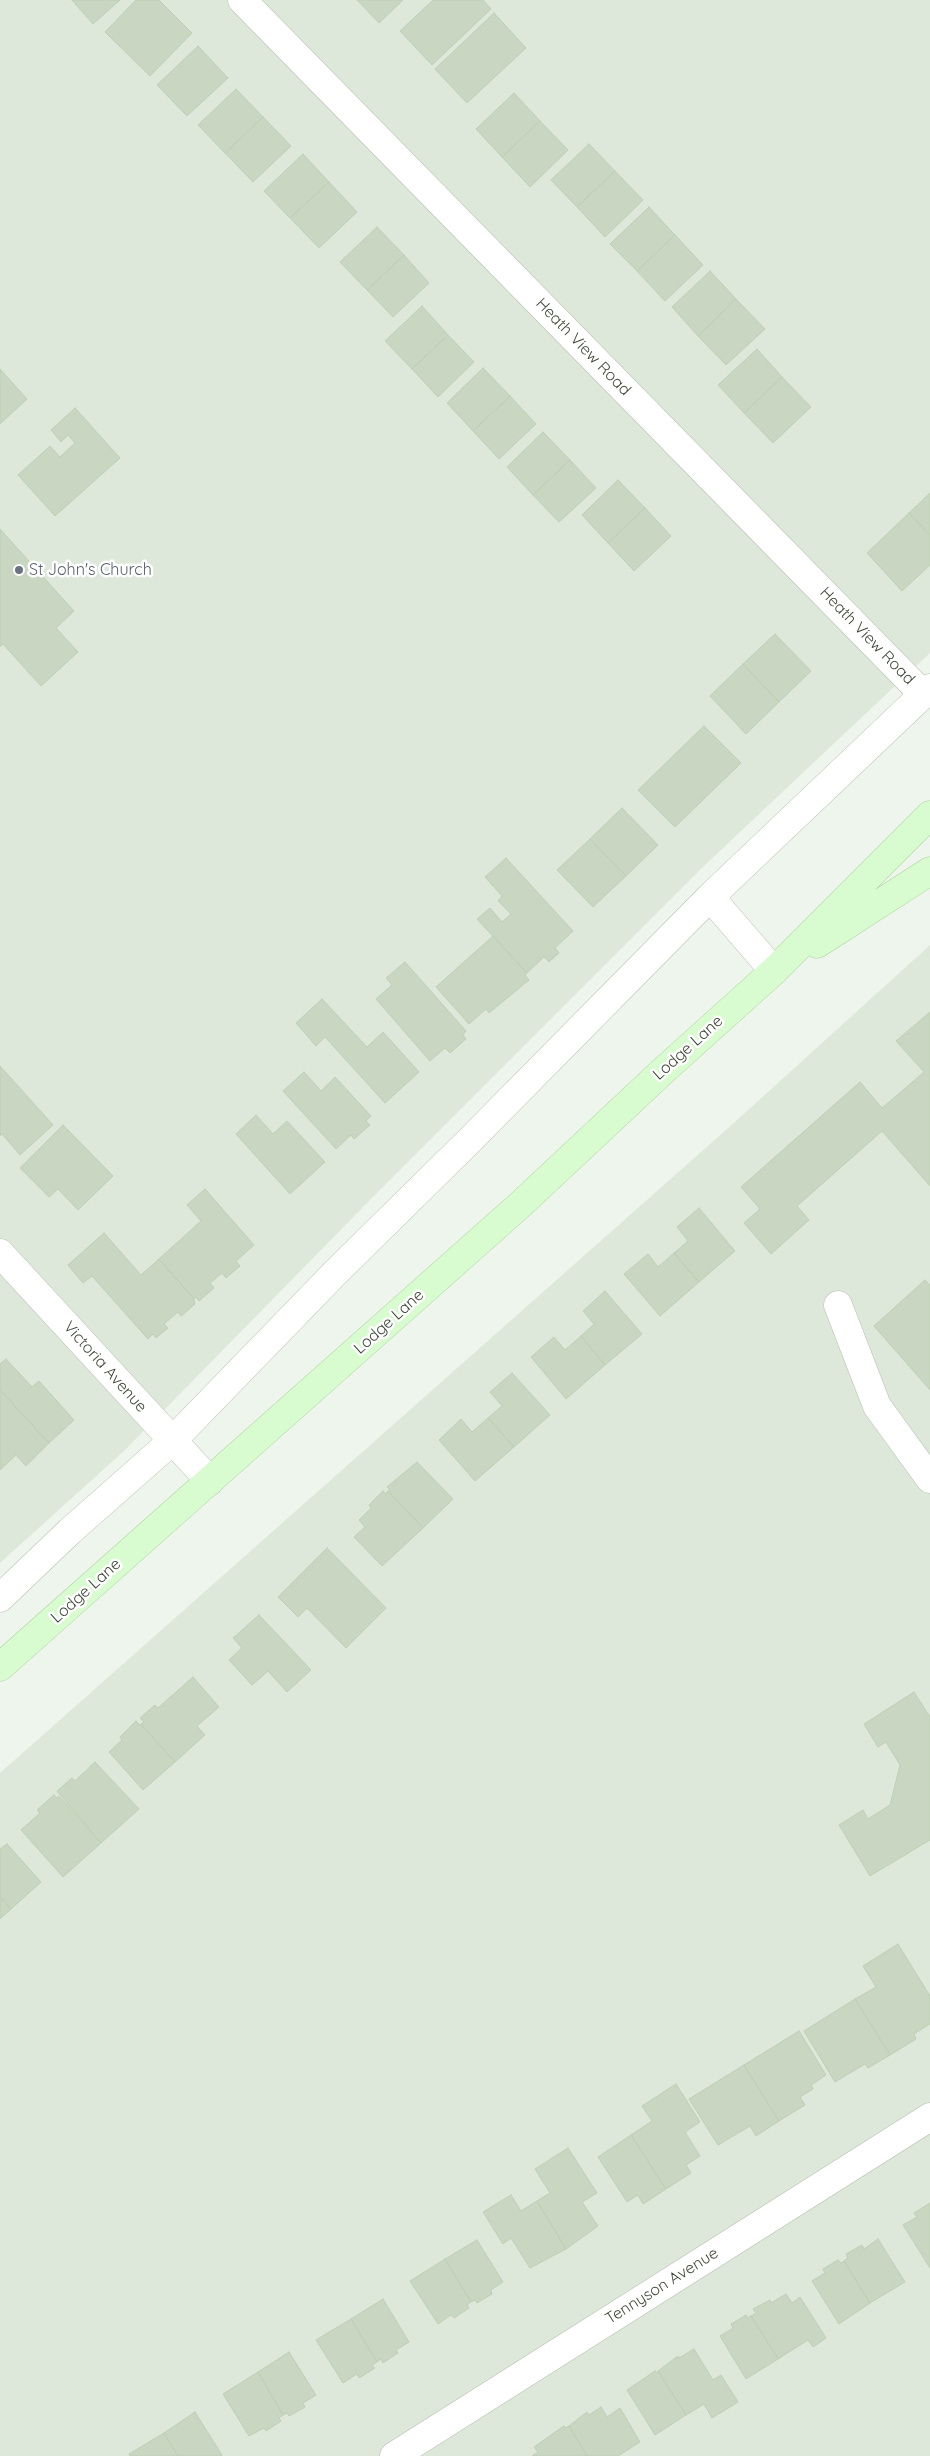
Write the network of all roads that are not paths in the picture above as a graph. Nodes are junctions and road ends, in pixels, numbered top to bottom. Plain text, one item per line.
1 (242, 0) edge
2 (927, 691) edge
3 (930, 815) edge
4 (930, 871) edge
5 (710, 897) junction
6 (774, 971) junction
7 (0, 1253) edge
8 (838, 1305) dead end
9 (172, 1441) junction
10 (930, 1479) edge
11 (210, 1481) junction
12 (0, 1598) edge
13 (0, 1667) edge
14 (930, 2116) edge
15 (394, 2456) edge

1 - 2 street, Heath View Road
2 - 5 street
3 - 6 street, Lodge Lane
4 - 6 street, Lodge Lane
5 - 6 street
5 - 9 street
6 - 11 street, Lodge Lane
7 - 9 street, Victoria Avenue
8 - 10 street
9 - 11 street, Victoria Avenue
9 - 12 street
11 - 13 street, Lodge Lane
14 - 15 street, Tennyson Avenue

